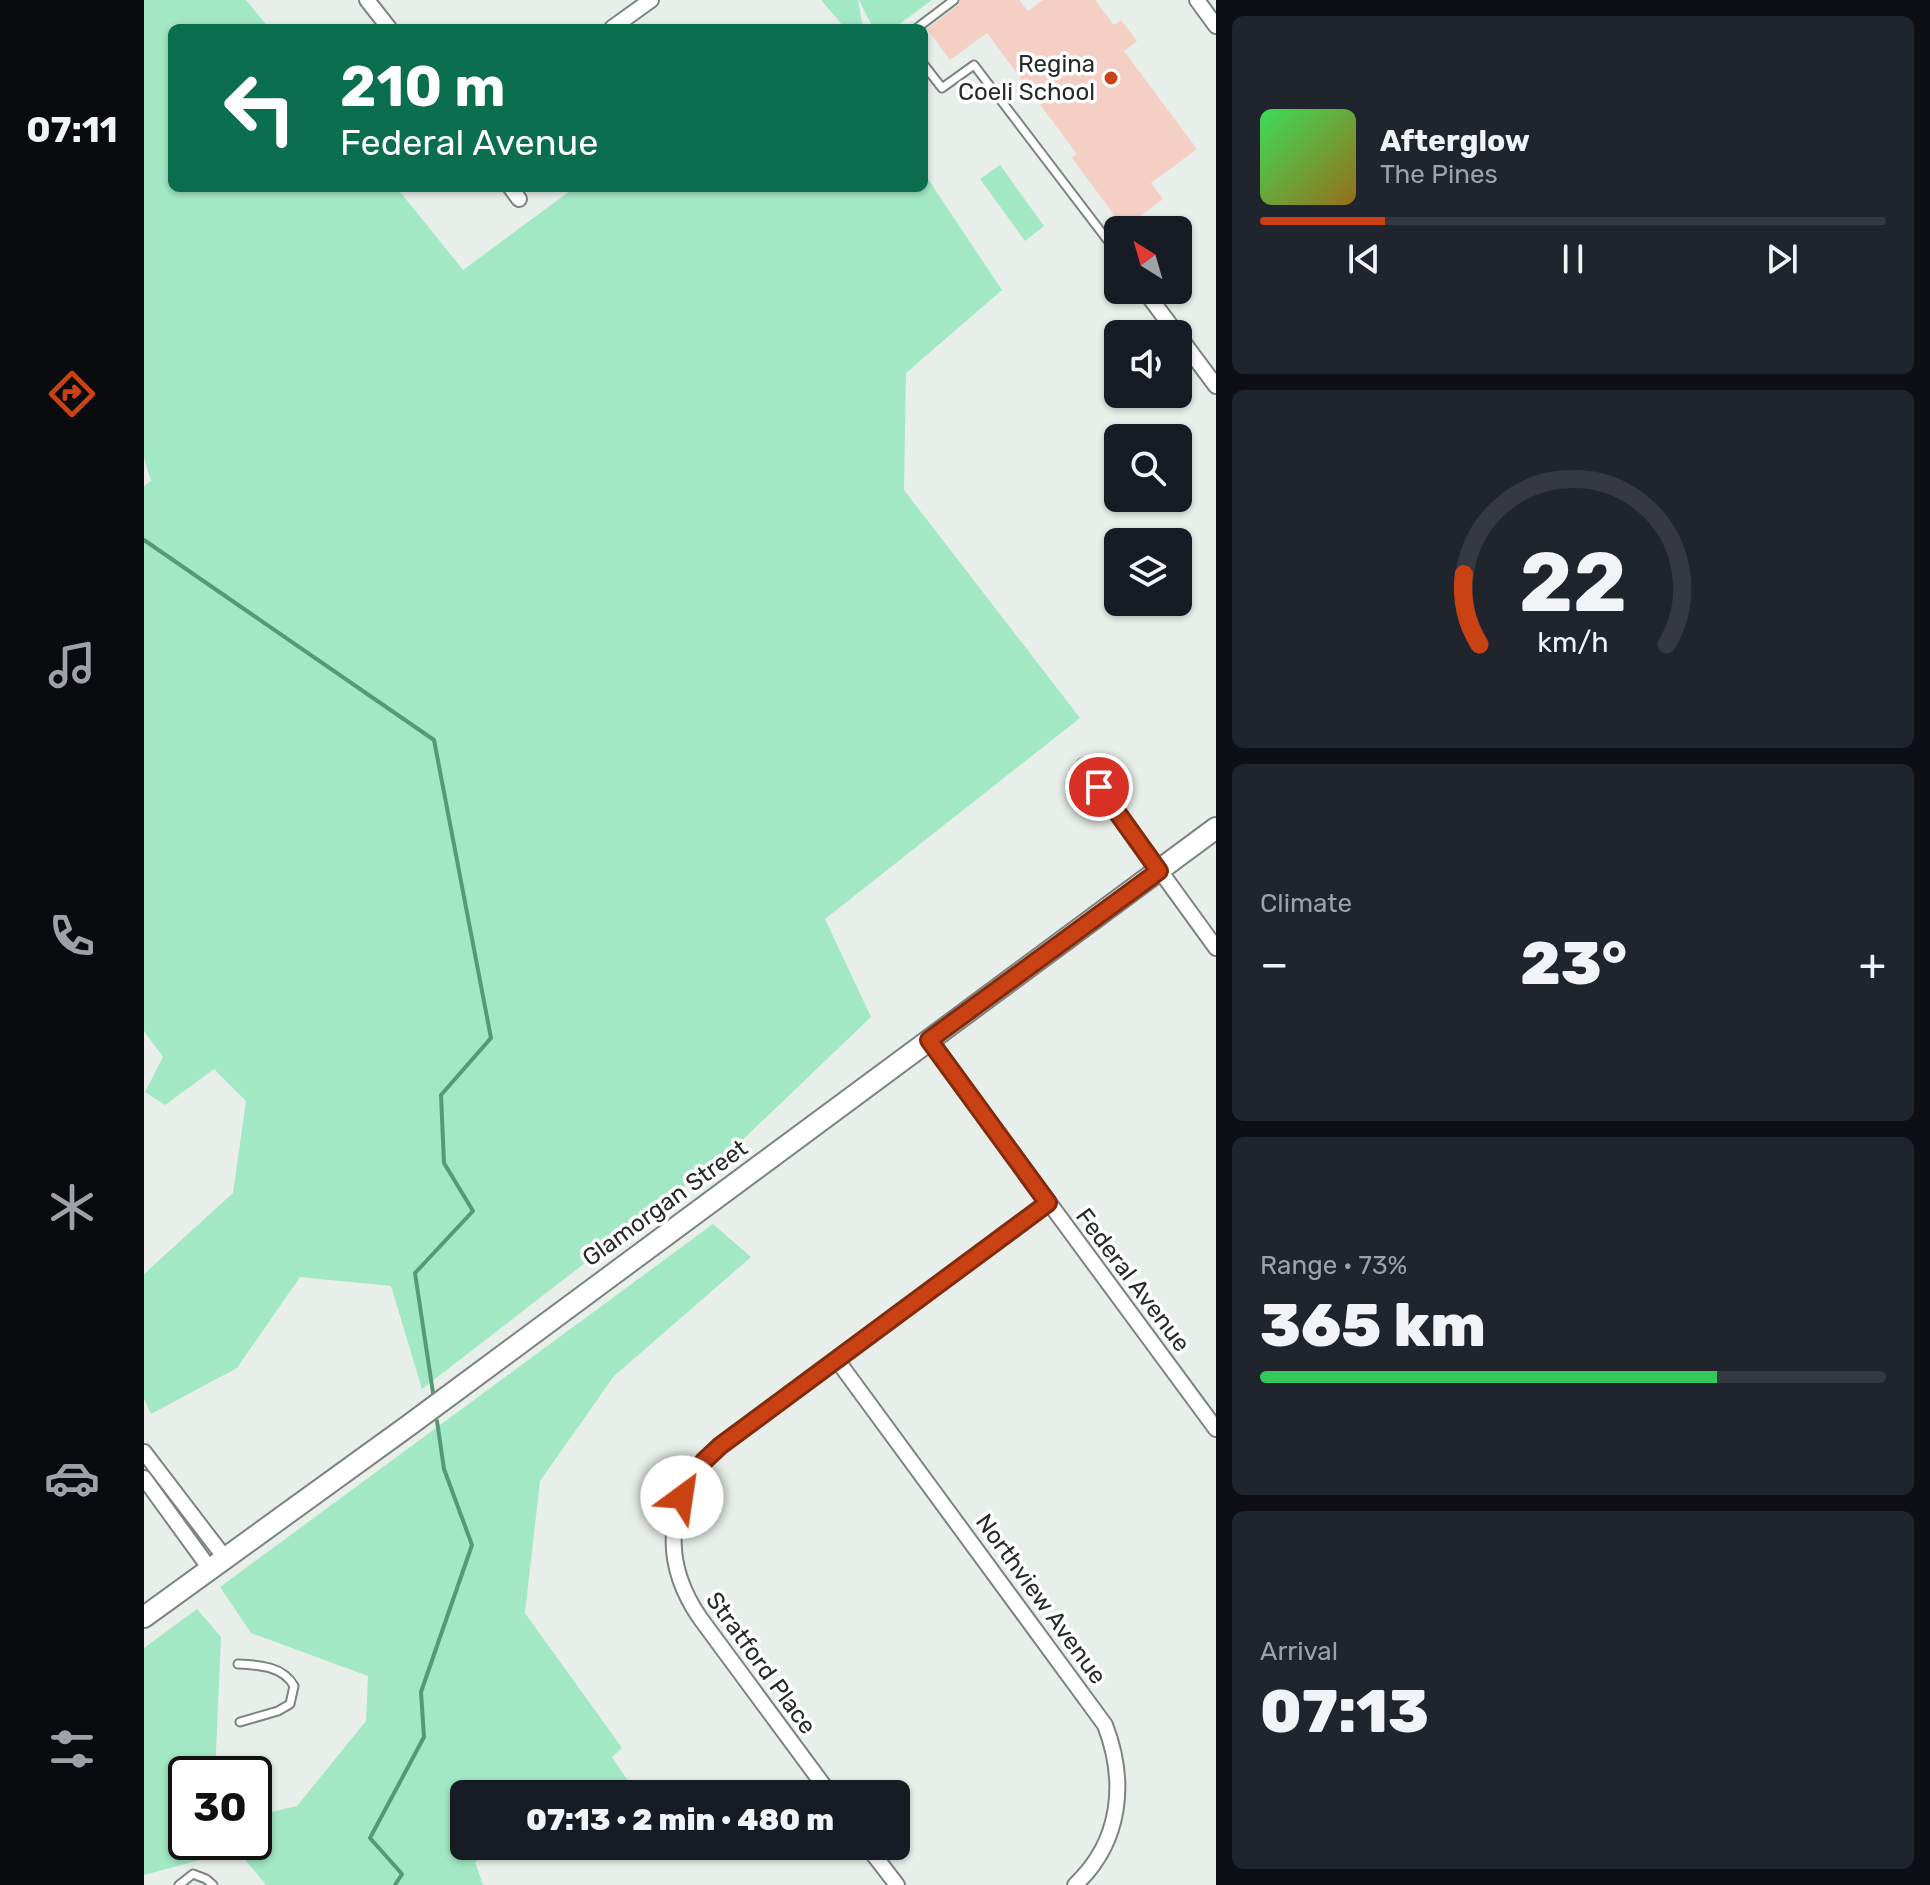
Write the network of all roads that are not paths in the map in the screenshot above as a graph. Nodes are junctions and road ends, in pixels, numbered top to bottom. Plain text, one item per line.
1 (367, 0) edge
2 (651, 0) edge
3 (954, 0) edge
4 (1197, 0) edge
5 (386, 24) edge
6 (618, 24) edge
7 (922, 24) edge
8 (1216, 26) edge
9 (928, 70) edge
10 (1104, 236) edge
11 (1155, 304) edge
12 (1167, 320) edge
13 (1192, 354) edge
14 (1216, 386) edge
15 (1084, 766) dead end
16 (1216, 828) edge
17 (1159, 871) junction
18 (1216, 948) edge
19 (929, 1040) junction
20 (1048, 1203) junction
21 (837, 1360) junction
22 (1216, 1429) edge
23 (144, 1452) edge
24 (150, 1477) edge
25 (217, 1563) junction
26 (144, 1617) edge
27 (238, 1664) dead end
28 (240, 1722) dead end
29 (820, 1780) edge
30 (878, 1860) edge
31 (179, 1885) edge
32 (213, 1885) edge
33 (897, 1885) edge
34 (1075, 1885) edge

1 - 5 street
2 - 6 street
3 - 7 lane
4 - 8 street
9 - 10 lane
11 - 12 street
13 - 14 street
15 - 17 street
16 - 17 street, Glamorgan Street
17 - 18 street
17 - 19 street, Glamorgan Street
19 - 20 street, Federal Avenue
19 - 25 street, Glamorgan Street
20 - 21 street, Stratford Place
20 - 22 street, Federal Avenue
21 - 29 street, Stratford Place
21 - 34 street, Northview Avenue
23 - 24 street
24 - 25 street
25 - 26 street, Glamorgan Street
27 - 28 lane
30 - 33 street
31 - 32 lane

